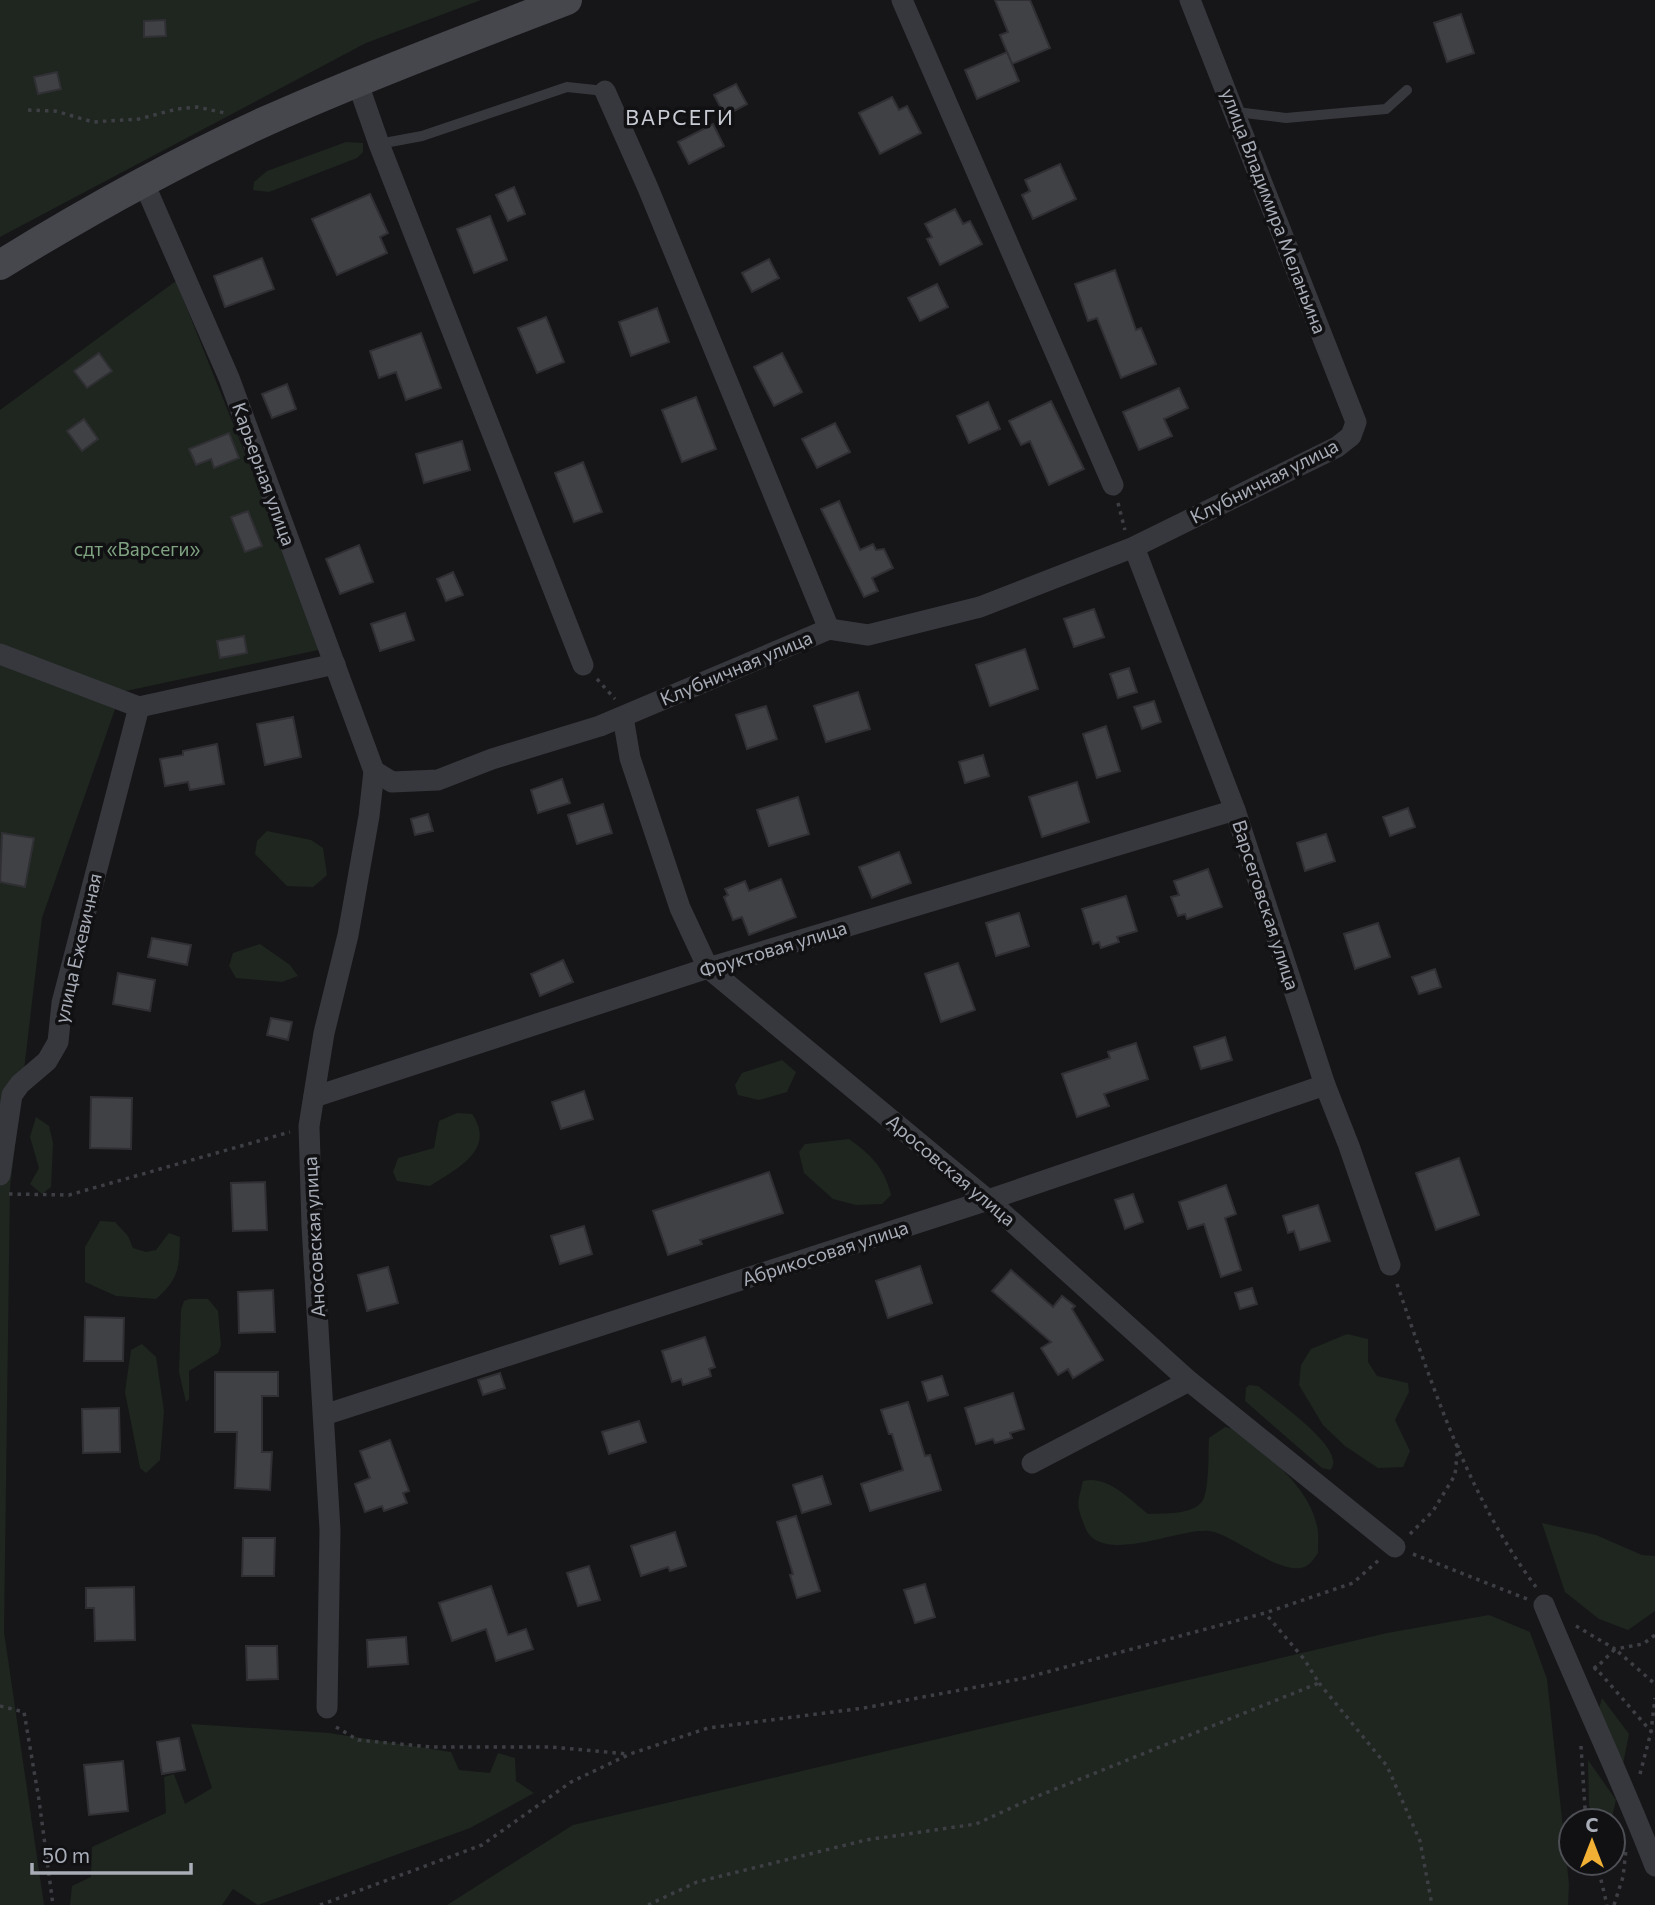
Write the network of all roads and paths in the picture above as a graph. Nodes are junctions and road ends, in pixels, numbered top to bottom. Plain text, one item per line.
1 (567, 0) edge
2 (901, 0) edge
3 (1190, 0) edge
4 (357, 81) junction
5 (1407, 90) dead end
6 (605, 91) joint
7 (28, 110) dead end
8 (1236, 112) junction
9 (264, 122) junction
10 (379, 144) junction
11 (143, 181) junction
12 (0, 265) edge
13 (1356, 422) joint
14 (1114, 485) joint
15 (1134, 547) junction
16 (830, 629) junction
17 (0, 654) edge
18 (334, 664) junction
19 (583, 665) joint
20 (139, 707) junction
21 (623, 717) junction
22 (374, 772) junction
23 (1235, 810) junction
24 (708, 968) junction
25 (1325, 1085) junction
26 (314, 1097) junction
27 (309, 1126) junction
28 (0, 1175) edge
29 (0, 1194) edge
30 (988, 1200) junction
31 (1390, 1265) joint
32 (1189, 1381) junction
33 (324, 1415) junction
34 (1458, 1445) junction
35 (1032, 1463) dead end
36 (1395, 1547) junction
37 (1544, 1605) junction
38 (1265, 1613) junction
39 (1655, 1635) edge
40 (1615, 1649) junction
41 (1587, 1658) dead end
42 (1319, 1683) junction
43 (1655, 1684) edge
44 (0, 1706) edge
45 (327, 1708) joint
46 (1655, 1736) edge
47 (630, 1754) junction
48 (1655, 1866) edge
49 (1601, 1877) edge
50 (53, 1905) edge
51 (320, 1905) edge
52 (648, 1905) edge
53 (1432, 1905) edge
54 (1607, 1905) edge

1 - 4 main road
2 - 14 street
3 - 8 street, улица Владимира Меланьина
4 - 9 main road
4 - 10 street
5 - 8 lane
6 - 10 lane
6 - 16 street
7 - 9 path
8 - 13 street, улица Владимира Меланьина
9 - 11 main road
10 - 19 street
11 - 12 main road
11 - 18 street, Карьерная улица
13 - 15 street, Клубничная улица
14 - 15 path
15 - 16 street, Клубничная улица
15 - 23 street, Варсеговская улица
16 - 21 street, Клубничная улица
17 - 20 street
18 - 20 street
18 - 22 street, Карьерная улица
19 - 21 path
20 - 28 street, улица Ежевичная
21 - 22 street, Клубничная улица
21 - 24 street, Аросовская улица
22 - 26 street, Аносовская улица
23 - 24 street, Фруктовая улица
23 - 25 street, Варсеговская улица
24 - 26 street, Фруктовая улица
24 - 30 street, Аросовская улица
25 - 30 street, Абрикосовая улица
25 - 31 street, Варсеговская улица
26 - 27 street, Аносовская улица
27 - 29 path
27 - 33 street, Аносовская улица
30 - 32 street, Аросовская улица
30 - 33 street, Абрикосовая улица
31 - 34 path
32 - 35 street
32 - 36 street, Аросовская улица
33 - 45 street, Аносовская улица
34 - 36 path
34 - 37 path
36 - 37 path
36 - 38 path
37 - 40 path
37 - 48 street
38 - 42 path
38 - 47 path
39 - 40 path
40 - 43 path
41 - 46 path
42 - 52 path
42 - 53 path
44 - 50 path
45 - 47 path
47 - 51 path
49 - 54 path

